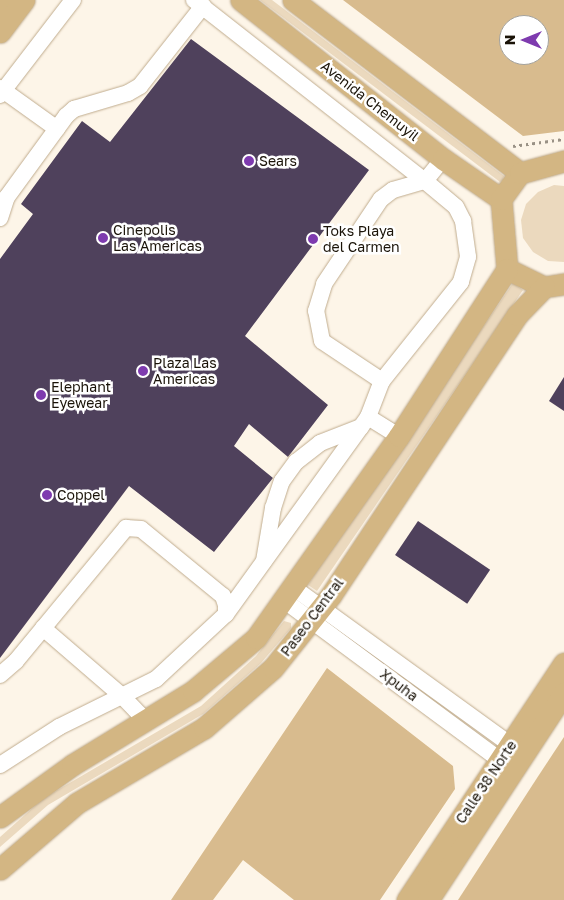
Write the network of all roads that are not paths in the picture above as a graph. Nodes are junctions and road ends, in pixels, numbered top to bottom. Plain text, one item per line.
1 (5, 0) edge
2 (24, 0) edge
3 (73, 0) edge
4 (241, 0) edge
5 (293, 0) edge
6 (198, 3) edge
7 (0, 6) edge
8 (0, 32) edge
9 (1, 91) edge
10 (57, 129) junction
11 (443, 159) junction
12 (564, 161) edge
13 (520, 173) junction
14 (425, 181) junction
15 (501, 199) junction
16 (0, 218) edge
17 (508, 269) junction
18 (554, 286) edge
19 (382, 381) junction
20 (364, 422) junction
21 (399, 436) junction
22 (263, 567) junction
23 (289, 594) junction
24 (317, 613) junction
25 (226, 614) junction
26 (43, 628) junction
27 (564, 664) edge
28 (0, 675) edge
29 (564, 692) edge
30 (122, 696) junction
31 (145, 720) junction
32 (512, 757) junction
33 (0, 765) edge
34 (0, 817) edge
35 (0, 869) edge
36 (407, 900) edge
37 (428, 900) edge

1 - 7 main road
2 - 8 main road
3 - 9 street
4 - 11 main road, Avenida Chemuyil
5 - 13 main road
6 - 10 street
6 - 14 street
9 - 10 street
10 - 16 street
11 - 14 street
11 - 15 main road, Avenida Chemuyil
12 - 13 main road
13 - 15 main road
14 - 19 street
14 - 19 street
15 - 17 main road
17 - 18 main road
17 - 21 main road
18 - 24 main road, Paseo Central
19 - 20 street
20 - 21 street
20 - 22 street
20 - 22 street
21 - 23 main road
22 - 25 street
23 - 24 street, Xpuha
23 - 31 main road
24 - 32 street, Xpuha
24 - 35 main road, Paseo Central
25 - 26 street
25 - 30 street
26 - 28 street
26 - 30 street
27 - 32 main road, Calle 38 Norte
29 - 32 main road, Calle 38 Norte
30 - 31 street
30 - 33 street
31 - 34 main road
32 - 36 main road, Calle 38 Norte
32 - 37 main road, Calle 38 Norte

